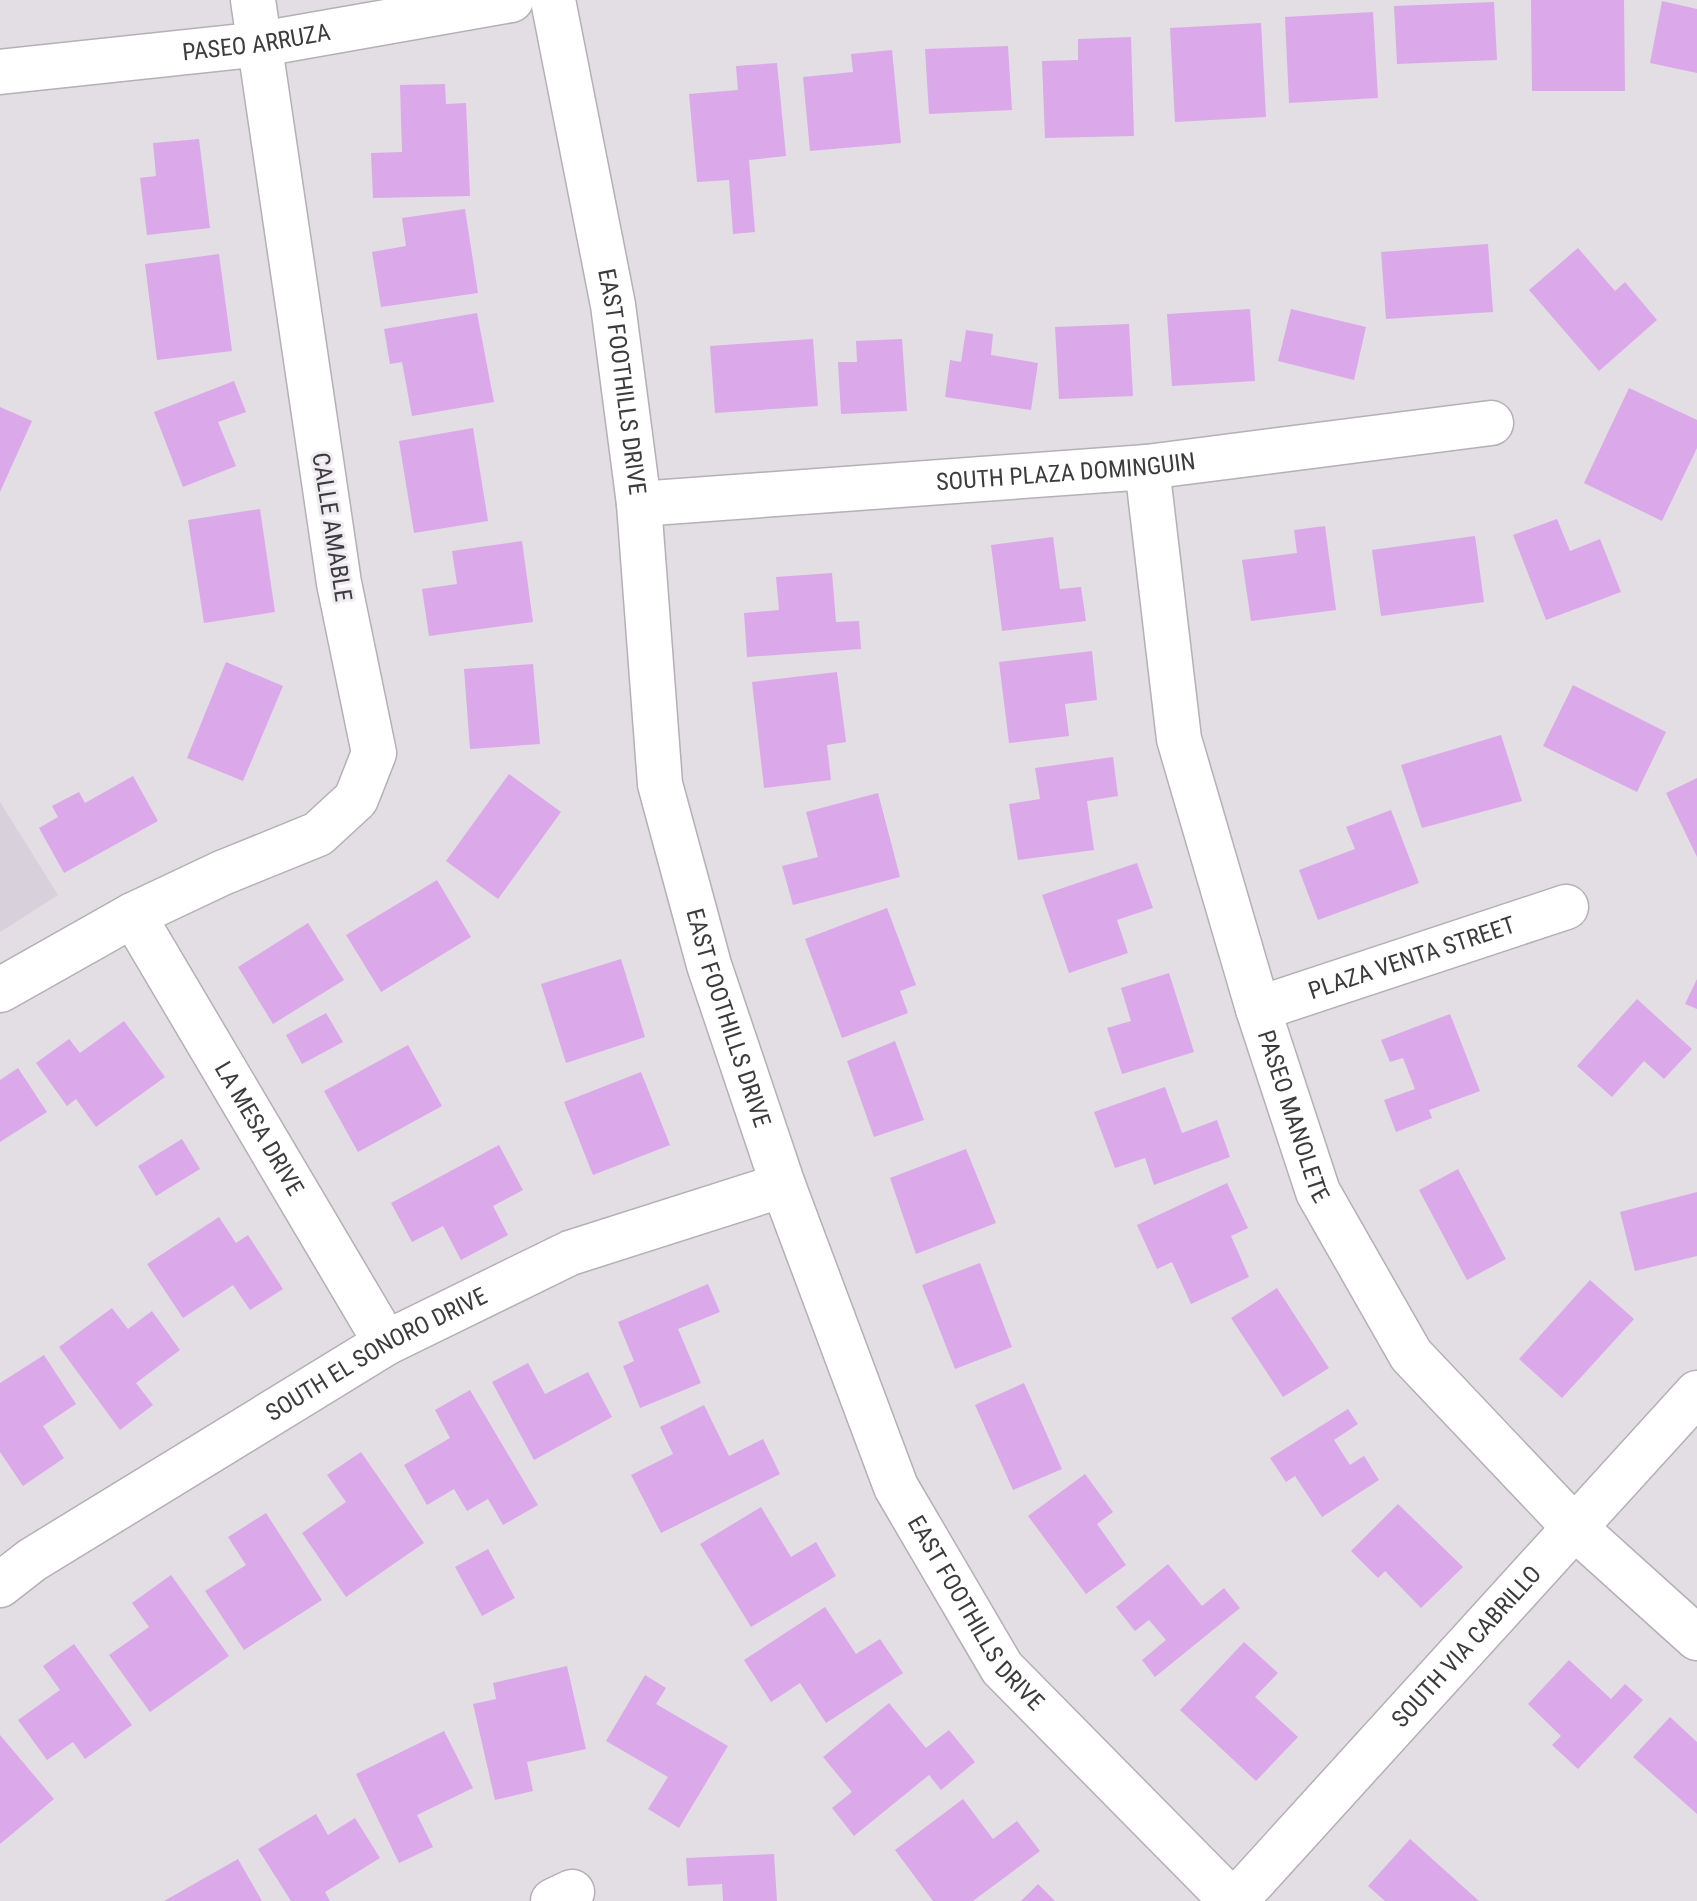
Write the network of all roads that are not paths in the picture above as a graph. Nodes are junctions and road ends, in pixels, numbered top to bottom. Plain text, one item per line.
1 (253, 0) edge
2 (511, 0) edge
3 (553, 0) edge
4 (261, 44) junction
5 (0, 72) edge
6 (1491, 423) dead end
7 (1147, 467) junction
8 (639, 504) junction
9 (1566, 907) dead end
10 (133, 915) junction
11 (0, 990) edge
12 (1258, 1009) junction
13 (783, 1185) junction
14 (386, 1343) junction
15 (1697, 1393) edge
16 (1575, 1528) junction
17 (0, 1585) edge
18 (1697, 1638) edge
19 (1234, 1901) edge

1 - 4 street, CALLE AMABLE
2 - 4 street, PASEO ARRUZA
3 - 8 street, EAST FOOTHILLS DRIVE
4 - 5 street, PASEO ARRUZA
4 - 10 street, CALLE AMABLE
6 - 7 street, SOUTH PLAZA DOMINGUIN
7 - 8 street, SOUTH PLAZA DOMINGUIN
7 - 12 street, PASEO MANOLETE
8 - 13 street, EAST FOOTHILLS DRIVE
9 - 12 street, PLAZA VENTA STREET
10 - 11 street, CALLE AMABLE
10 - 14 street, LA MESA DRIVE
12 - 16 street, PASEO MANOLETE
13 - 14 street, SOUTH EL SONORO DRIVE
13 - 19 street, EAST FOOTHILLS DRIVE
14 - 17 street, SOUTH EL SONORO DRIVE
15 - 16 street, SOUTH VIA CABRILLO
16 - 18 street, PASEO MANOLETE
16 - 19 street, SOUTH VIA CABRILLO

